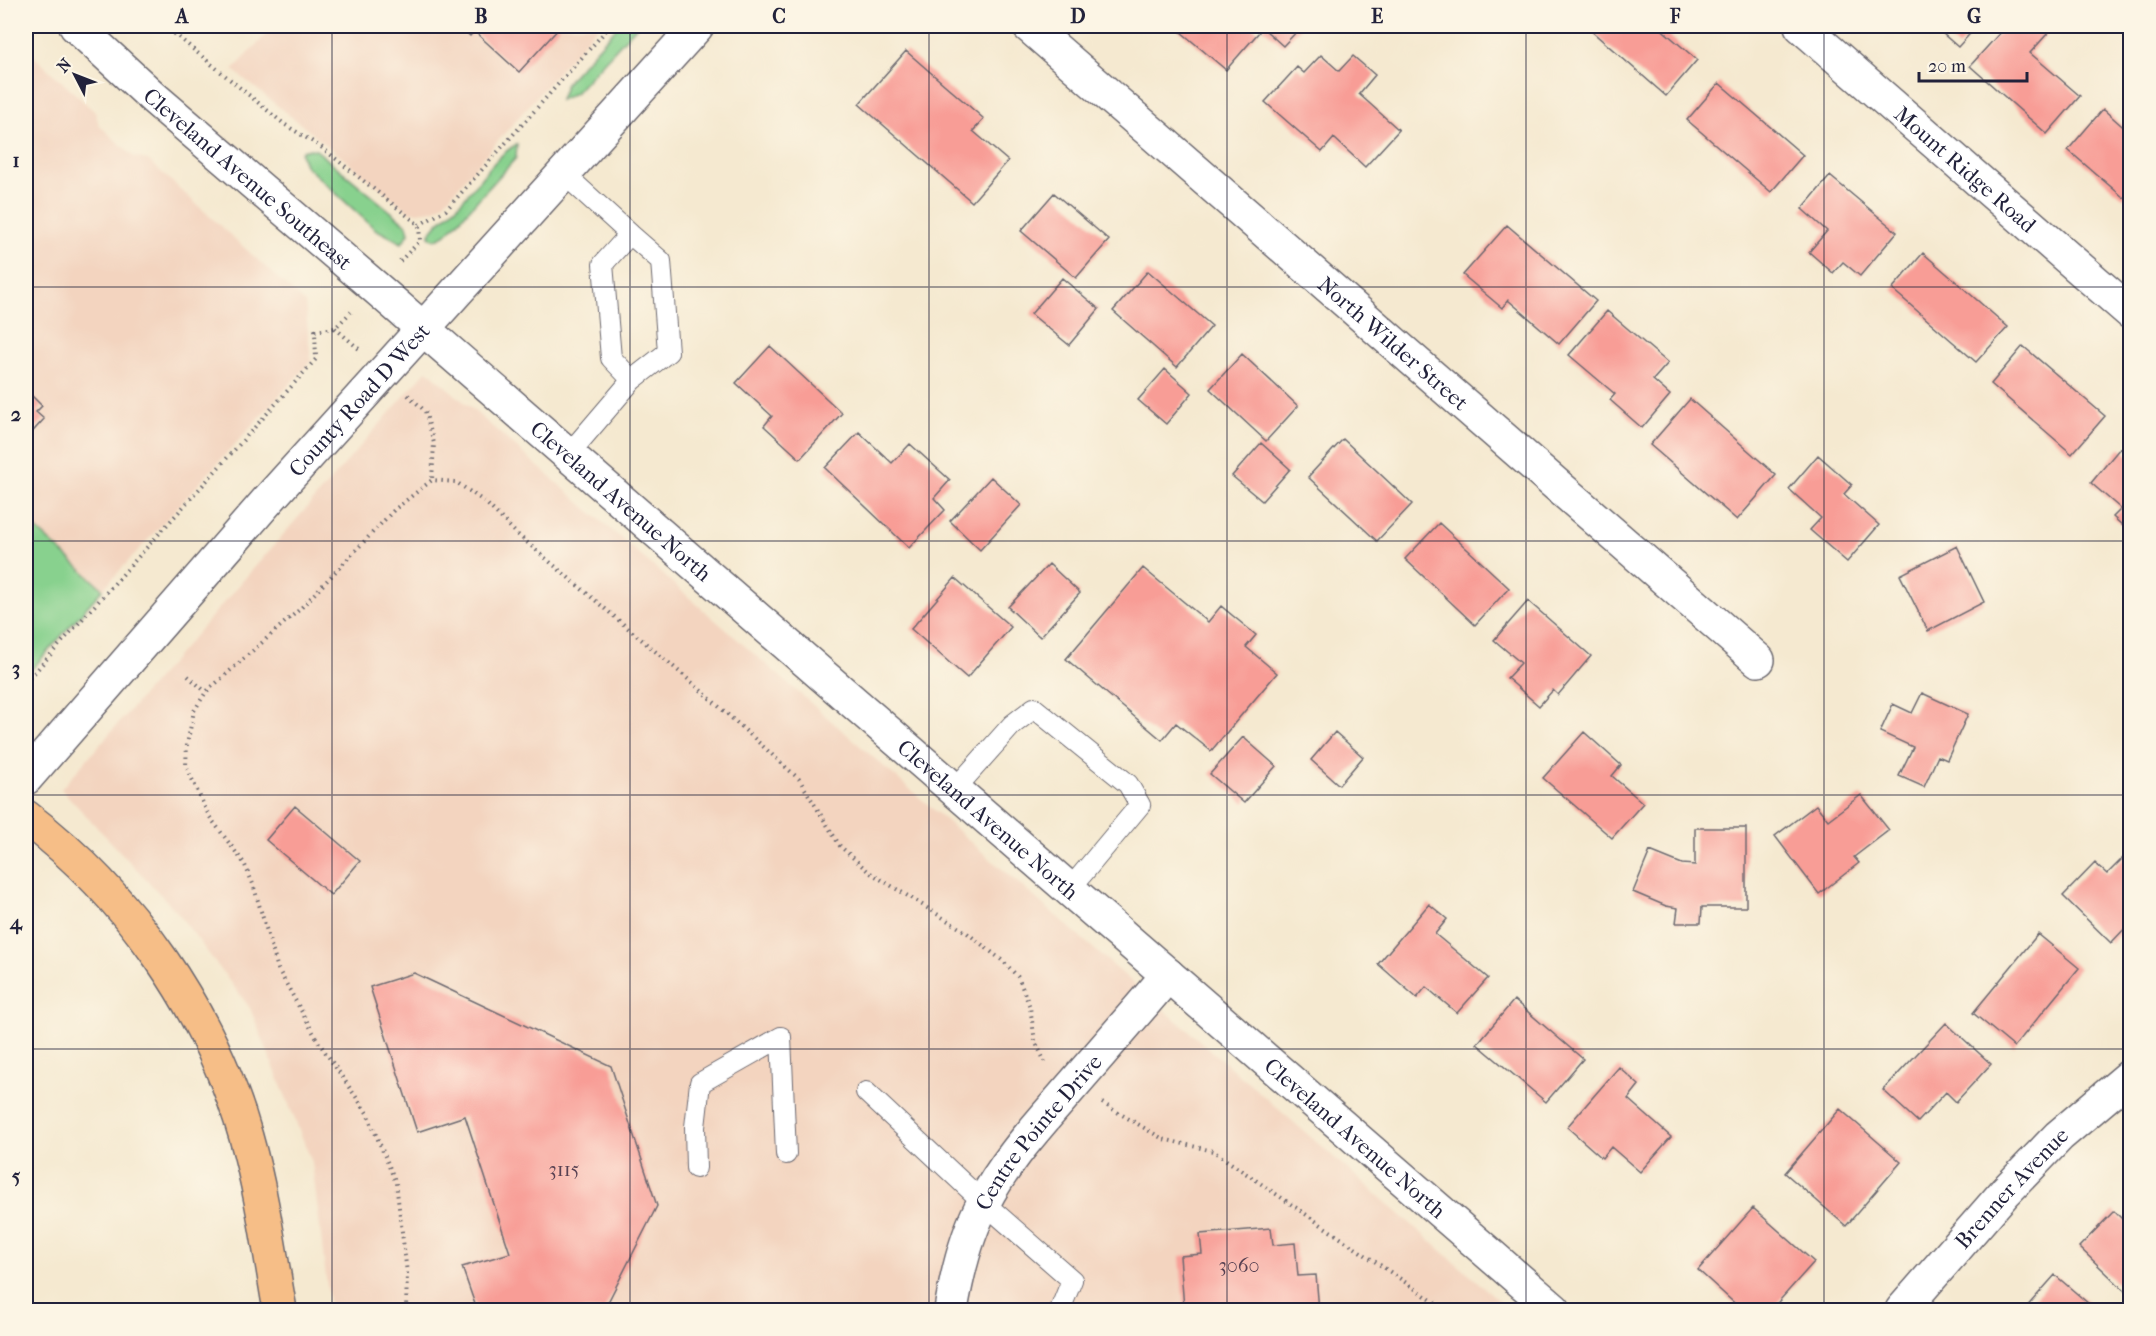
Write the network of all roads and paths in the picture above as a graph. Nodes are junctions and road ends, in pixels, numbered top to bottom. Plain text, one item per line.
1 (75, 26) edge
2 (165, 26) edge
3 (610, 26) edge
4 (697, 26) edge
5 (1029, 26) edge
6 (1801, 26) edge
7 (562, 173) junction
8 (420, 225) junction
9 (630, 234) junction
10 (420, 241) dead end
11 (2130, 312) edge
12 (335, 328) dead end
13 (422, 328) junction
14 (632, 380) junction
15 (425, 411) dead end
16 (568, 455) junction
17 (432, 480) junction
18 (1758, 660) dead end
19 (188, 676) dead end
20 (26, 682) edge
21 (206, 692) junction
22 (26, 778) edge
23 (954, 790) junction
24 (26, 817) edge
25 (1069, 890) junction
26 (1168, 975) junction
27 (2130, 1076) edge
28 (1074, 1084) junction
29 (866, 1092) dead end
30 (786, 1154) dead end
31 (696, 1168) dead end
32 (983, 1202) junction
33 (280, 1311) edge
34 (406, 1311) edge
35 (951, 1311) edge
36 (1060, 1311) edge
37 (1446, 1311) edge
38 (1554, 1311) edge
39 (1902, 1311) edge

1 - 13 street, Cleveland Avenue Southeast
2 - 8 path
3 - 8 path
4 - 7 street, County Road D West
5 - 18 street, North Wilder Street
6 - 11 street, Mount Ridge Road
7 - 9 lane
7 - 13 street, County Road D West
8 - 10 path
9 - 14 lane
9 - 14 lane
12 - 20 path
13 - 16 street, Cleveland Avenue North
13 - 22 street, County Road D West
14 - 16 lane
15 - 17 path
16 - 23 street, Cleveland Avenue North
17 - 21 path
17 - 28 path
19 - 21 path
21 - 34 path
23 - 25 street, Cleveland Avenue North
23 - 25 lane
24 - 33 highway
25 - 26 street, Cleveland Avenue North
26 - 28 street, Centre Pointe Drive
26 - 38 street, Cleveland Avenue North
27 - 39 street, Brenner Avenue
28 - 32 street, Centre Pointe Drive
28 - 37 path
29 - 32 lane
30 - 31 lane
32 - 35 street, Centre Pointe Drive
32 - 36 lane

